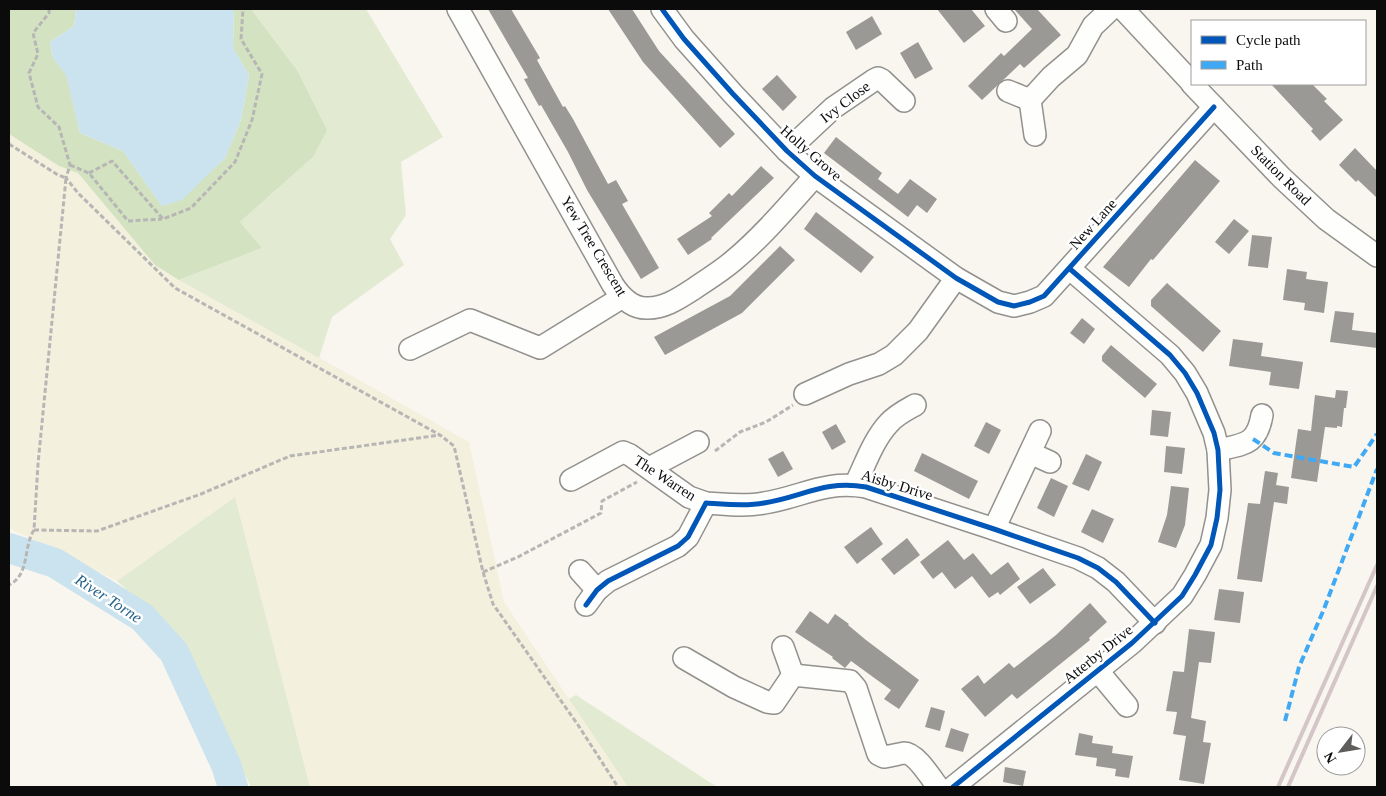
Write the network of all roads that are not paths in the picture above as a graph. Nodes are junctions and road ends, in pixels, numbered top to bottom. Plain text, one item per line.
1 (458, 9) edge
2 (1111, 9) edge
3 (1123, 9) edge
4 (665, 10) edge
5 (1191, 83) edge
6 (1193, 85) edge
7 (1008, 91) dead end
8 (1030, 100) junction
9 (904, 101) dead end
10 (1214, 107) junction
11 (1035, 135) dead end
12 (787, 151) junction
13 (815, 176) junction
14 (1377, 256) edge
15 (1070, 269) junction
16 (963, 283) junction
17 (622, 298) junction
18 (410, 349) dead end
19 (805, 394) road end
20 (914, 405) dead end
21 (1262, 416) dead end
22 (1040, 431) dead end
23 (705, 447) road end
24 (1218, 450) junction
25 (1030, 453) junction
26 (1050, 462) dead end
27 (652, 470) junction
28 (571, 480) dead end
29 (855, 485) junction
30 (706, 503) junction
31 (994, 528) junction
32 (580, 572) dead end
33 (1155, 623) junction
34 (783, 647) dead end
35 (684, 658) dead end
36 (1097, 670) junction
37 (793, 675) junction
38 (1127, 706) dead end
39 (938, 787) edge
40 (953, 787) edge

1 - 17 street, Yew Tree Crescent
2 - 8 street
3 - 5 street, Station Road
4 - 12 street, Holly Grove
6 - 10 street, Station Road
7 - 8 street
8 - 11 street
9 - 12 street, Ivy Close
10 - 14 street, Station Road
10 - 15 street, New Lane
12 - 13 street, Holly Grove
13 - 16 street, Holly Grove
13 - 17 street, Yew Tree Crescent
15 - 16 street, New Lane
15 - 24 street, Atterby Drive
16 - 19 street
17 - 18 street
20 - 29 street
21 - 24 street
22 - 25 street
23 - 27 street
24 - 33 street, Atterby Drive
25 - 26 street
25 - 31 street
27 - 28 street, The Warren
27 - 30 street, The Warren
29 - 30 street, Aisby Drive
29 - 31 street, Aisby Drive
30 - 32 street
31 - 33 street, Aisby Drive
33 - 36 street, Atterby Drive
34 - 37 street
35 - 37 street
36 - 38 street
36 - 40 street, Atterby Drive
37 - 39 street

